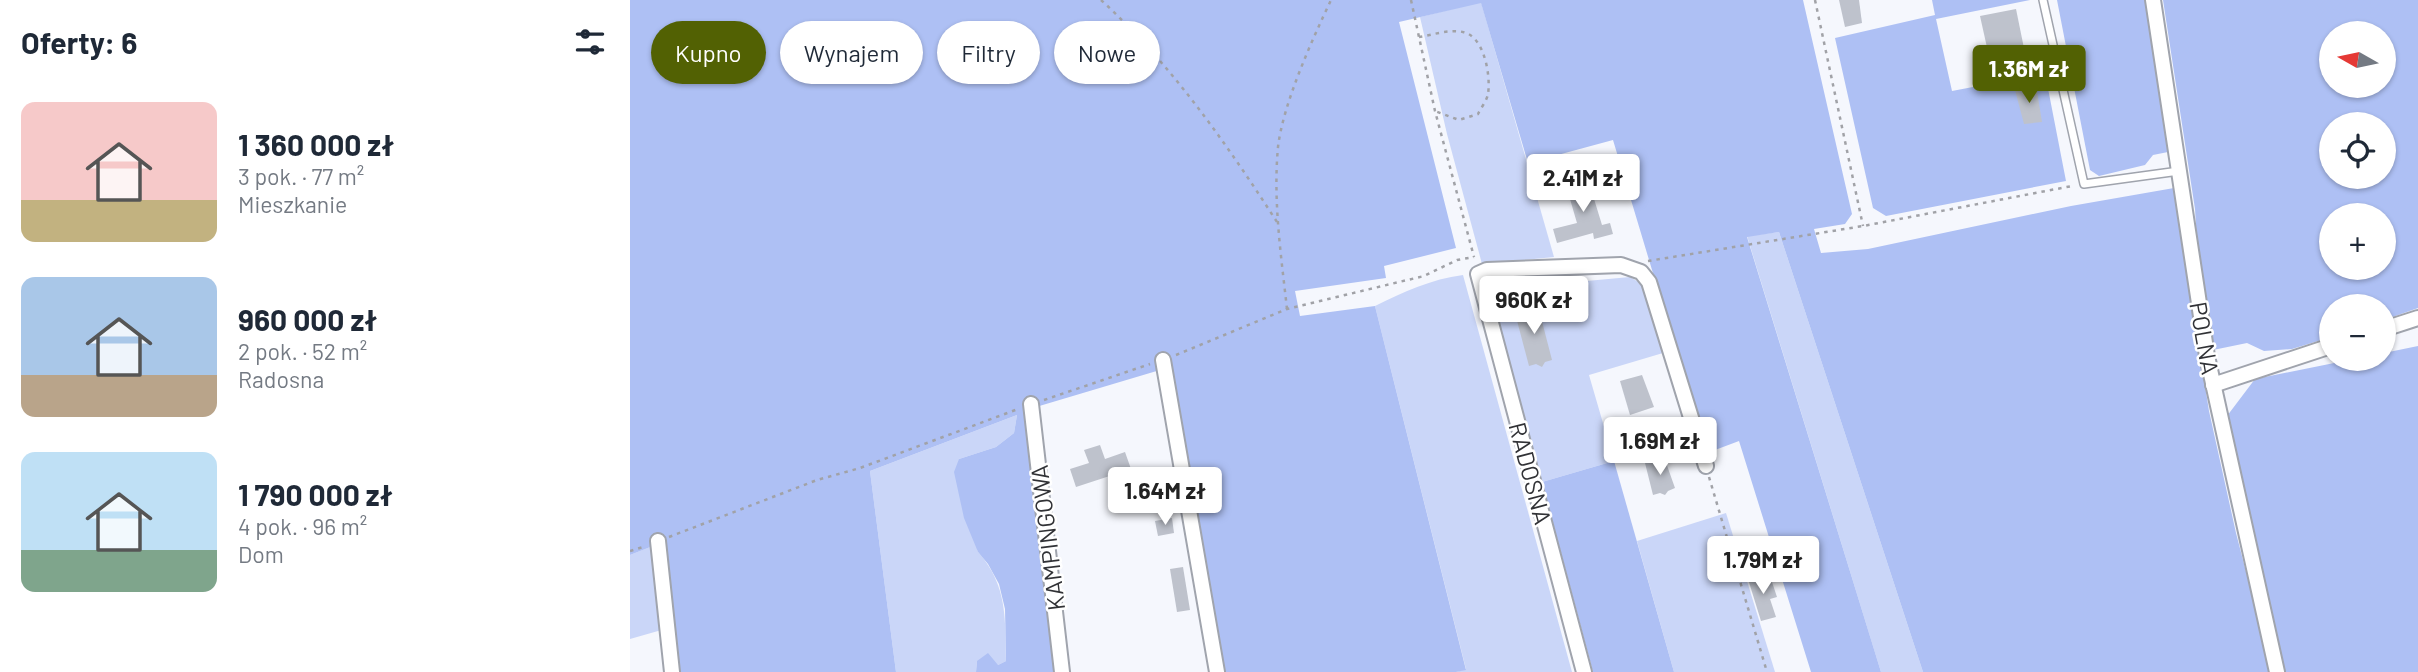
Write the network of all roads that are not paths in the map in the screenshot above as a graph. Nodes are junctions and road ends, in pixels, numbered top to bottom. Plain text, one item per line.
1 (2043, 0) edge
2 (2153, 0) edge
3 (2179, 171) junction
4 (2418, 318) edge
5 (2396, 325) edge
6 (2319, 350) edge
7 (1163, 360) road end
8 (2213, 385) junction
9 (1031, 404) road end
10 (1706, 467) road end
11 (658, 541) road end
12 (672, 672) edge
13 (1062, 672) edge
14 (1217, 672) edge
15 (1584, 672) edge
16 (2277, 672) edge

1 - 3 lane
2 - 3 street, POLNA
3 - 8 street, POLNA
4 - 5 street
6 - 8 street
7 - 14 street
8 - 16 street, POLNA
9 - 13 street, KAMPINGOWA
10 - 15 street, RADOSNA
11 - 12 street

